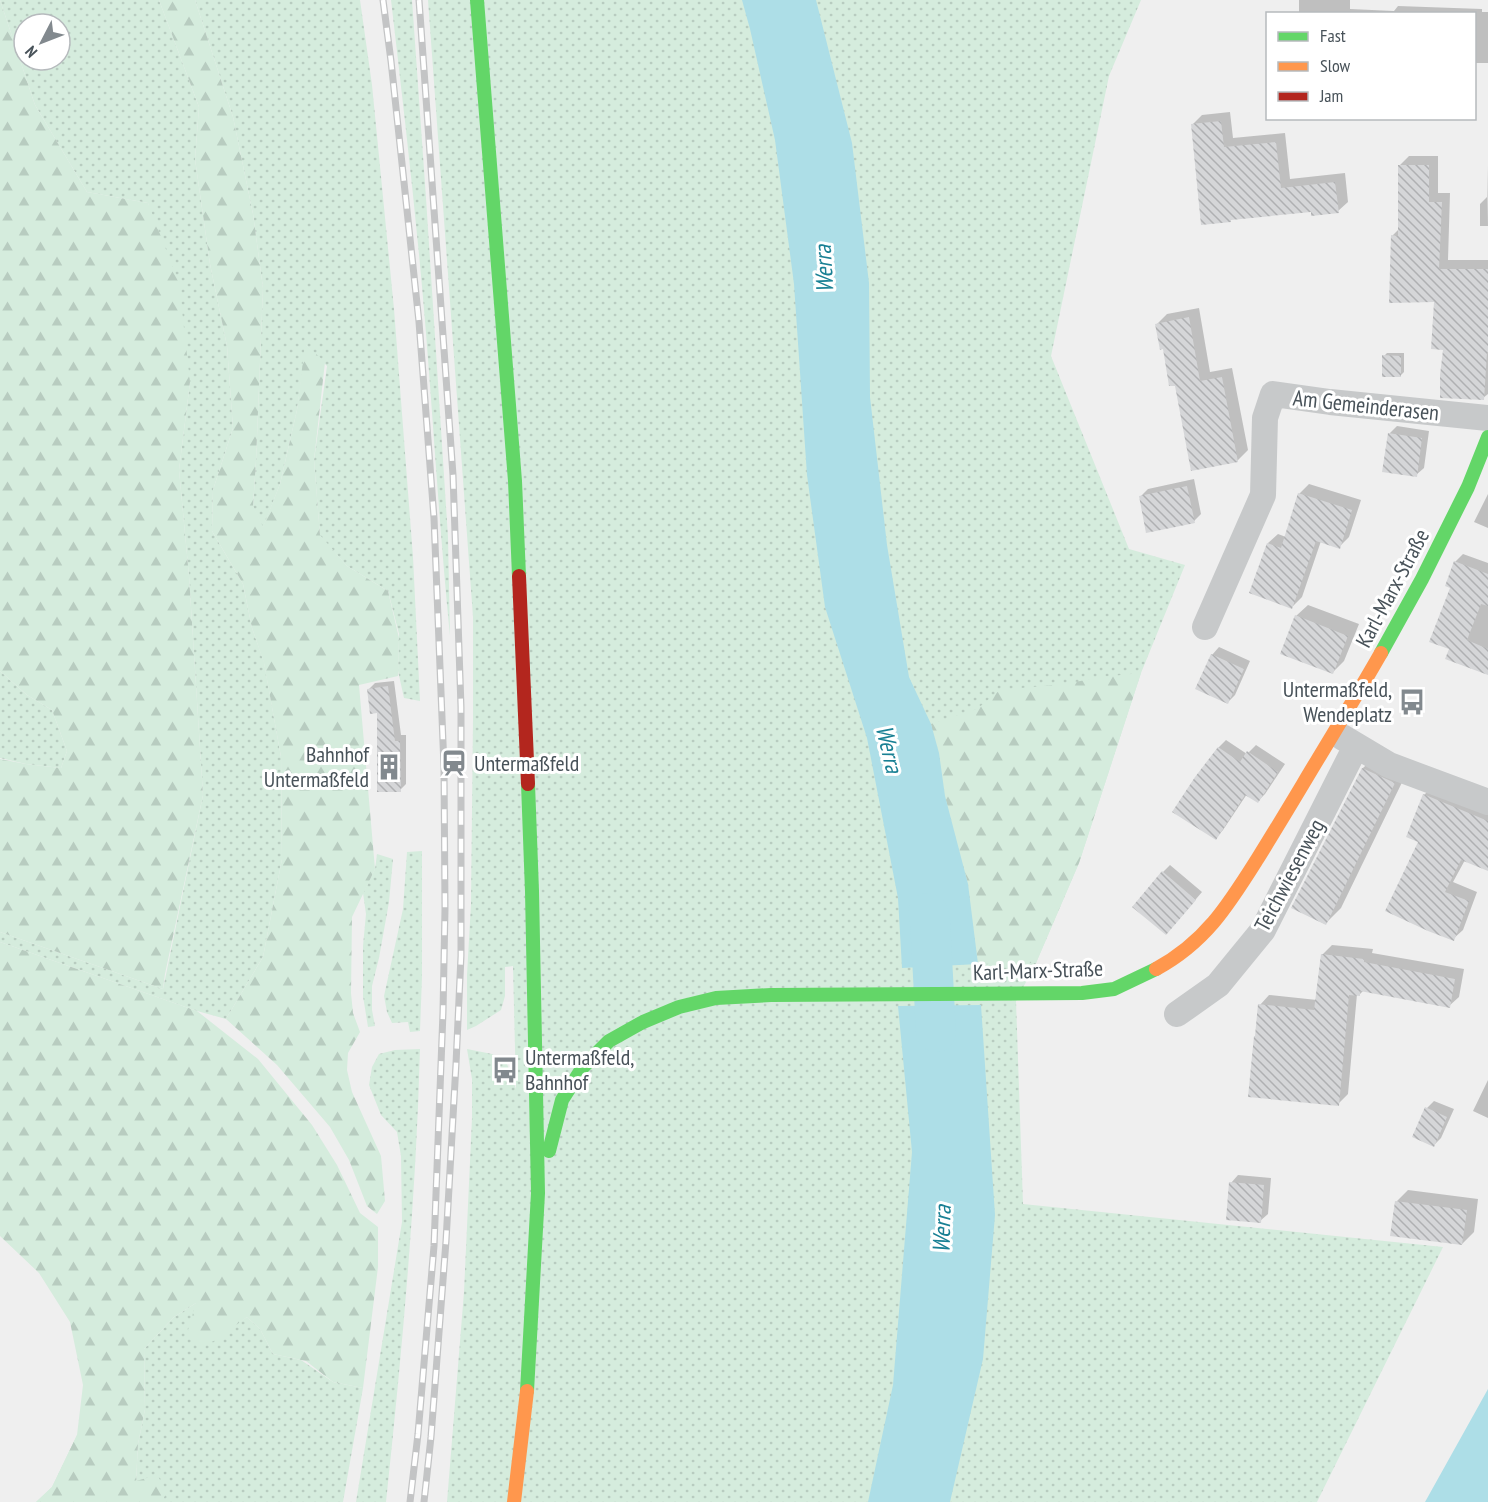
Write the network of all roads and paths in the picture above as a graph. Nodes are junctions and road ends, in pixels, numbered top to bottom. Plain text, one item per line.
1 (477, 0) edge
2 (1488, 417) edge
3 (1488, 437) edge
4 (1205, 627) dead end
5 (1334, 732) junction
6 (1356, 746) junction
7 (1488, 802) edge
8 (1177, 1014) dead end
9 (538, 1193) junction
10 (514, 1502) edge

1 - 9 main road
2 - 4 street, Am Gemeinderasen
3 - 5 main road, Karl-Marx-Straße
5 - 6 street
5 - 9 main road, Karl-Marx-Straße
6 - 7 street
6 - 8 street, Teichwiesenweg
9 - 10 main road

